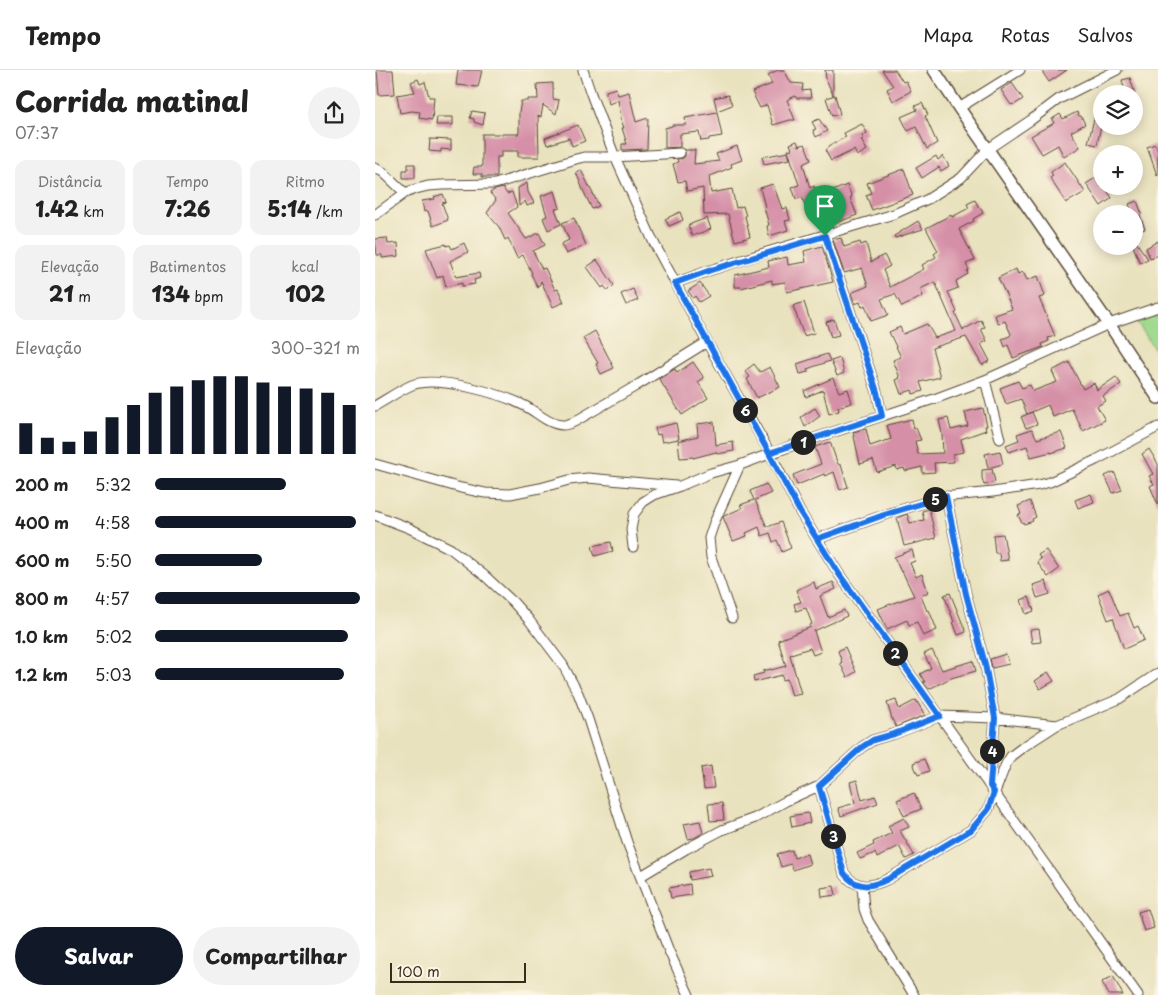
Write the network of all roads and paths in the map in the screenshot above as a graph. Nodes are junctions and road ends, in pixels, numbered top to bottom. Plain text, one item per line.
1 (583, 70) edge
2 (1020, 70) edge
3 (1117, 70) edge
4 (937, 71) edge
5 (959, 108) junction
6 (988, 149) junction
7 (680, 153) dead end
8 (615, 157) junction
9 (375, 168) edge
10 (405, 192) junction
11 (375, 215) edge
12 (825, 236) junction
13 (675, 283) junction
14 (1158, 307) edge
15 (1109, 324) junction
16 (707, 342) junction
17 (985, 380) junction
18 (1158, 398) edge
19 (375, 406) edge
20 (882, 416) junction
21 (1158, 427) edge
22 (1000, 439) dead end
23 (769, 453) junction
24 (375, 464) edge
25 (740, 465) junction
26 (680, 486) junction
27 (946, 496) junction
28 (375, 514) edge
29 (817, 539) junction
30 (633, 547) dead end
31 (732, 618) dead end
32 (1158, 673) edge
33 (940, 716) junction
34 (995, 718) junction
35 (1057, 726) junction
36 (819, 786) junction
37 (992, 789) junction
38 (641, 876) junction
39 (862, 885) junction
40 (689, 995) edge
41 (914, 995) edge
42 (1138, 995) edge

1 - 8 street
2 - 5 street
3 - 6 street
4 - 5 main road
5 - 6 main road
6 - 12 street
6 - 15 main road
7 - 8 street
8 - 10 street
8 - 13 street
9 - 10 street
10 - 11 street
12 - 13 street
12 - 20 street
13 - 16 street
14 - 15 street
15 - 17 street
15 - 18 main road
16 - 19 street
16 - 23 street
17 - 20 street
17 - 22 street
20 - 23 street
21 - 27 street
23 - 25 street
23 - 29 street
24 - 26 street
25 - 26 street
25 - 31 street
26 - 30 street
27 - 29 street
27 - 34 street
28 - 38 street
29 - 33 street
32 - 35 street
33 - 34 street
33 - 36 street
33 - 37 street
34 - 35 street
34 - 37 street
35 - 37 street
36 - 38 street
36 - 39 street
37 - 39 street
37 - 42 street
38 - 40 street
39 - 41 street

